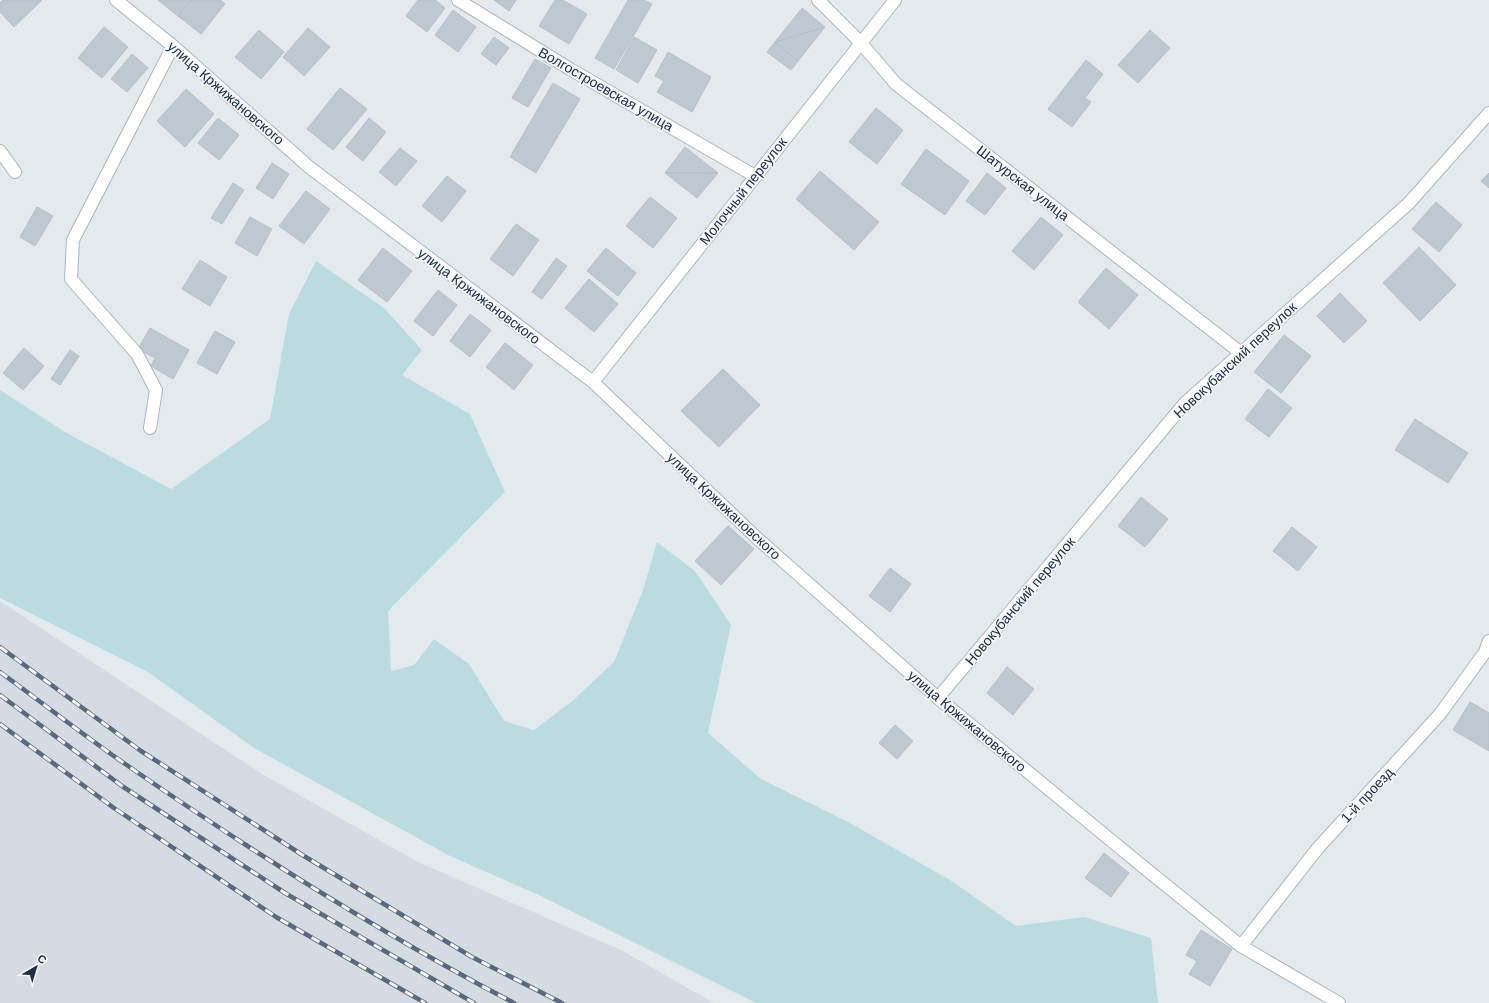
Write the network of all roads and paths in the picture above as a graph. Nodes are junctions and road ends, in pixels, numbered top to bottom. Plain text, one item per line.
1 (116, 0) edge
2 (458, 0) edge
3 (818, 0) edge
4 (895, 0) edge
5 (860, 42) junction
6 (173, 46) junction
7 (1488, 117) edge
8 (0, 151) edge
9 (15, 172) dead end
10 (755, 176) junction
11 (1241, 353) junction
12 (592, 382) junction
13 (150, 428) dead end
14 (1489, 641) edge
15 (938, 698) junction
16 (1240, 946) junction
17 (1339, 1003) edge

1 - 6 street, улица Кржижановского
2 - 10 street, Волгостроевская улица
3 - 5 street, Шатурская улица
4 - 5 street, Молочный переулок
5 - 10 street, Молочный переулок
5 - 11 street, Шатурская улица
6 - 12 street, улица Кржижановского
6 - 13 street
7 - 11 street, Новокубанский переулок
8 - 9 street
10 - 12 street, Молочный переулок
11 - 15 street, Новокубанский переулок
12 - 15 street, улица Кржижановского
14 - 16 street, 1-й проезд
15 - 16 street, улица Кржижановского
16 - 17 street, улица Кржижановского

